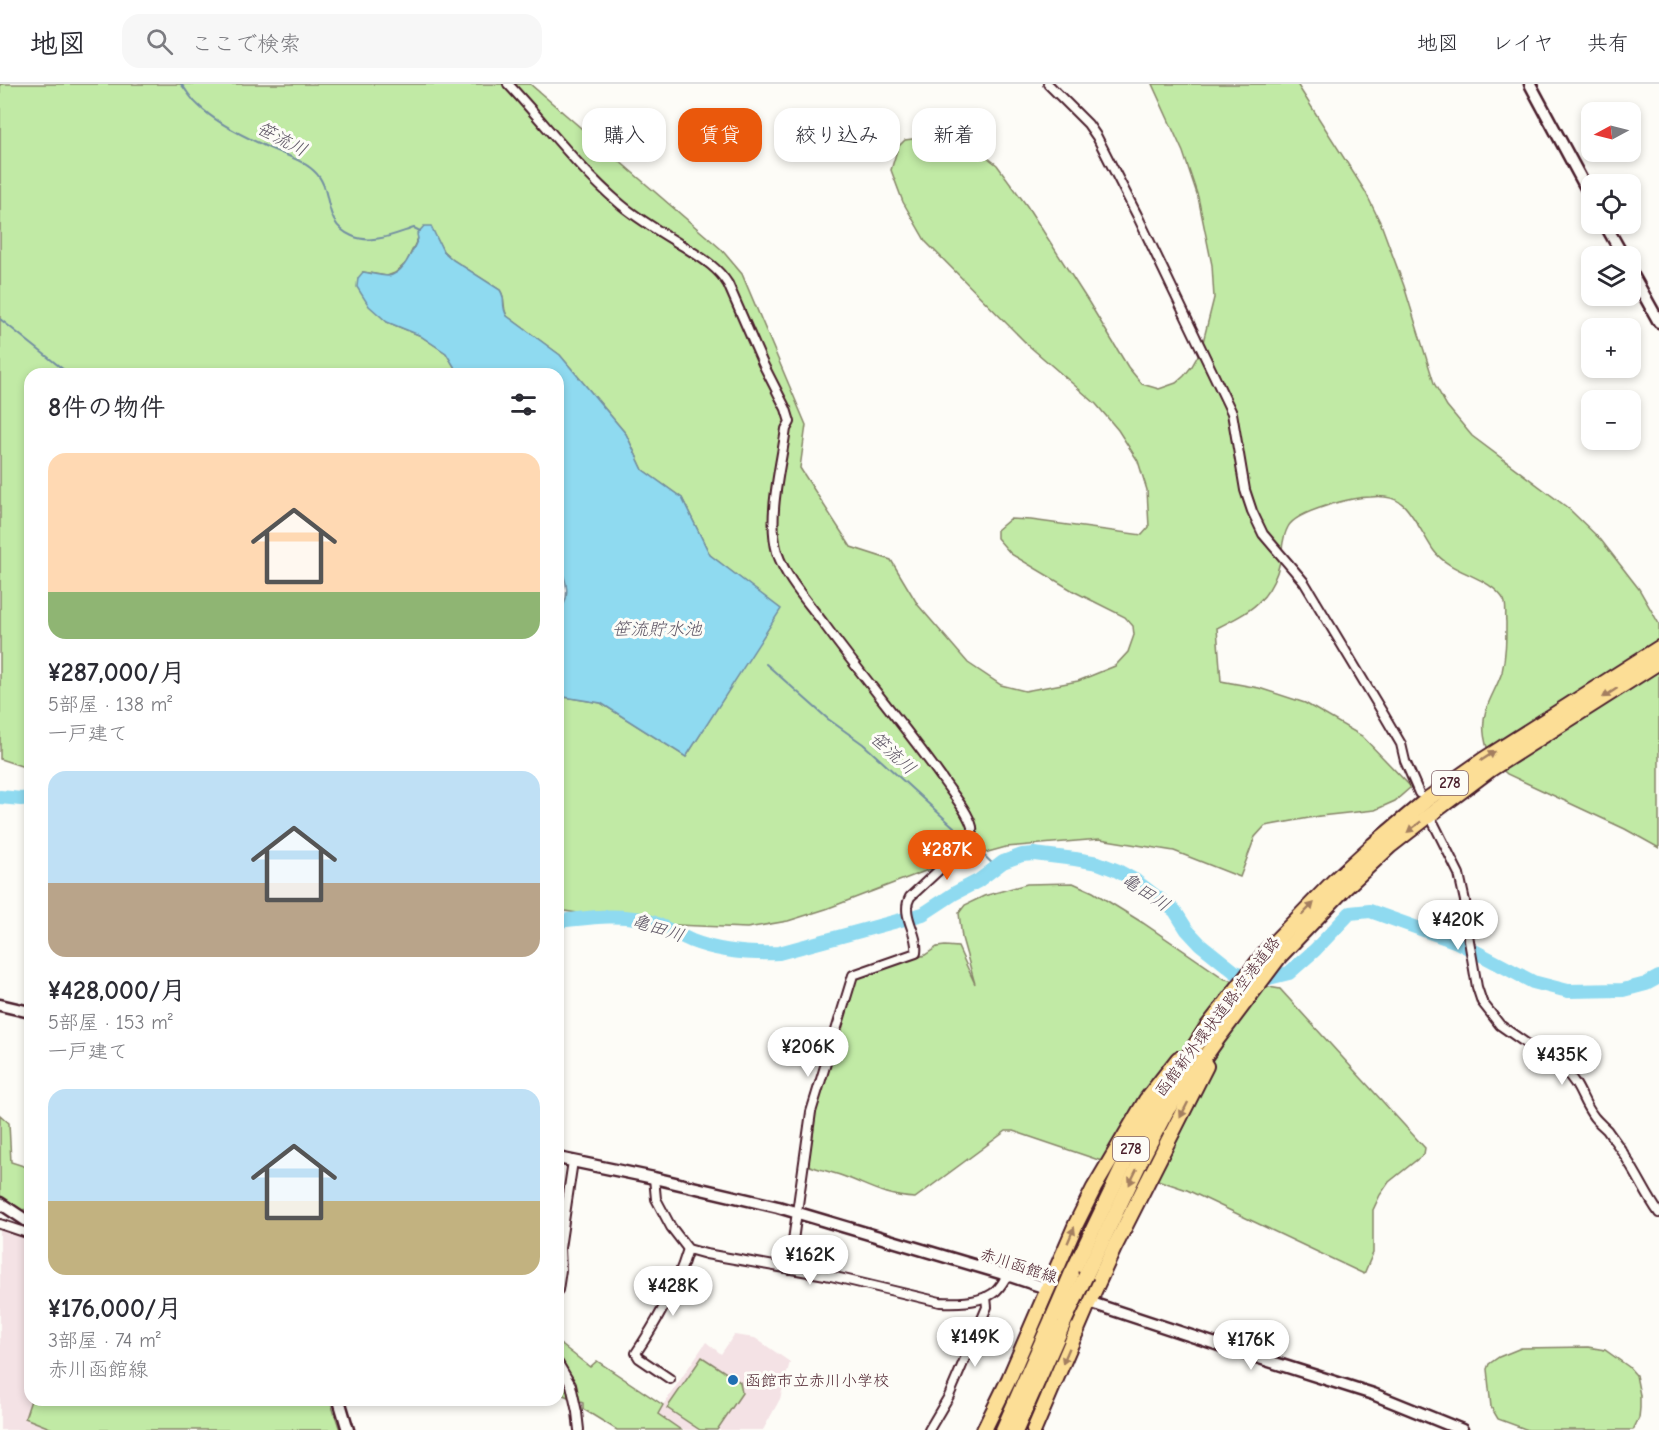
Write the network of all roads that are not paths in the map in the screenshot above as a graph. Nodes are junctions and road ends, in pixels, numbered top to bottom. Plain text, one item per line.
1 (508, 84) edge
2 (1048, 84) edge
3 (1530, 84) edge
4 (1581, 179) edge
5 (1641, 290) edge
6 (1659, 322) edge
7 (1659, 648) edge
8 (1659, 662) edge
9 (1419, 793) dead end
10 (1434, 824) dead end
11 (1273, 954) junction
12 (0, 1005) edge
13 (24, 1011) edge
14 (1205, 1030) junction
15 (1218, 1038) junction
16 (564, 1159) edge
17 (573, 1161) junction
18 (654, 1178) junction
19 (0, 1203) edge
20 (797, 1213) junction
21 (1659, 1213) edge
22 (24, 1219) edge
23 (564, 1221) edge
24 (0, 1224) edge
25 (24, 1232) edge
26 (688, 1249) junction
27 (789, 1269) junction
28 (1007, 1275) junction
29 (1048, 1289) junction
30 (986, 1297) junction
31 (1089, 1302) junction
32 (1059, 1320) junction
33 (564, 1373) edge
34 (670, 1379) dead end
35 (341, 1406) edge
36 (348, 1430) edge
37 (579, 1430) edge
38 (929, 1430) edge
39 (984, 1430) edge
40 (1003, 1430) edge
41 (1016, 1430) edge
42 (1034, 1430) edge
43 (1462, 1430) edge

1 - 20 street
2 - 9 street
3 - 4 main road
5 - 6 main road
11 -> 7 highway, 函館新外環状道路;空港道路 / 278
8 -> 11 highway, 函館新外環状道路;空港道路 / 278
10 - 21 street
11 - 14 highway, 函館新外環状道路;空港道路 / 278
11 - 15 highway, 函館新外環状道路;空港道路 / 278
12 - 13 main road
29 -> 14 highway
14 - 32 highway, 函館新外環状道路;空港道路 / 278, bridge
15 -> 31 highway
15 -> 32 highway, 函館新外環状道路;空港道路 / 278, bridge
16 - 17 main road, 赤川函館線
17 - 18 main road, 赤川函館線
17 - 23 street
18 - 20 main road, 赤川函館線
18 - 26 street
19 - 22 main road
20 - 27 street
20 - 28 main road, 赤川函館線
24 - 25 street
26 - 27 street
26 - 34 street
27 - 30 street
28 - 29 main road, 赤川函館線
28 - 30 street
29 - 31 main road, 赤川函館線
29 - 39 highway
30 - 38 street
31 -> 42 highway
31 - 43 main road, 赤川函館線
32 - 40 highway, 函館新外環状道路;空港道路 / 278
32 - 41 highway, 函館新外環状道路;空港道路 / 278
33 - 37 street
35 - 36 main road

